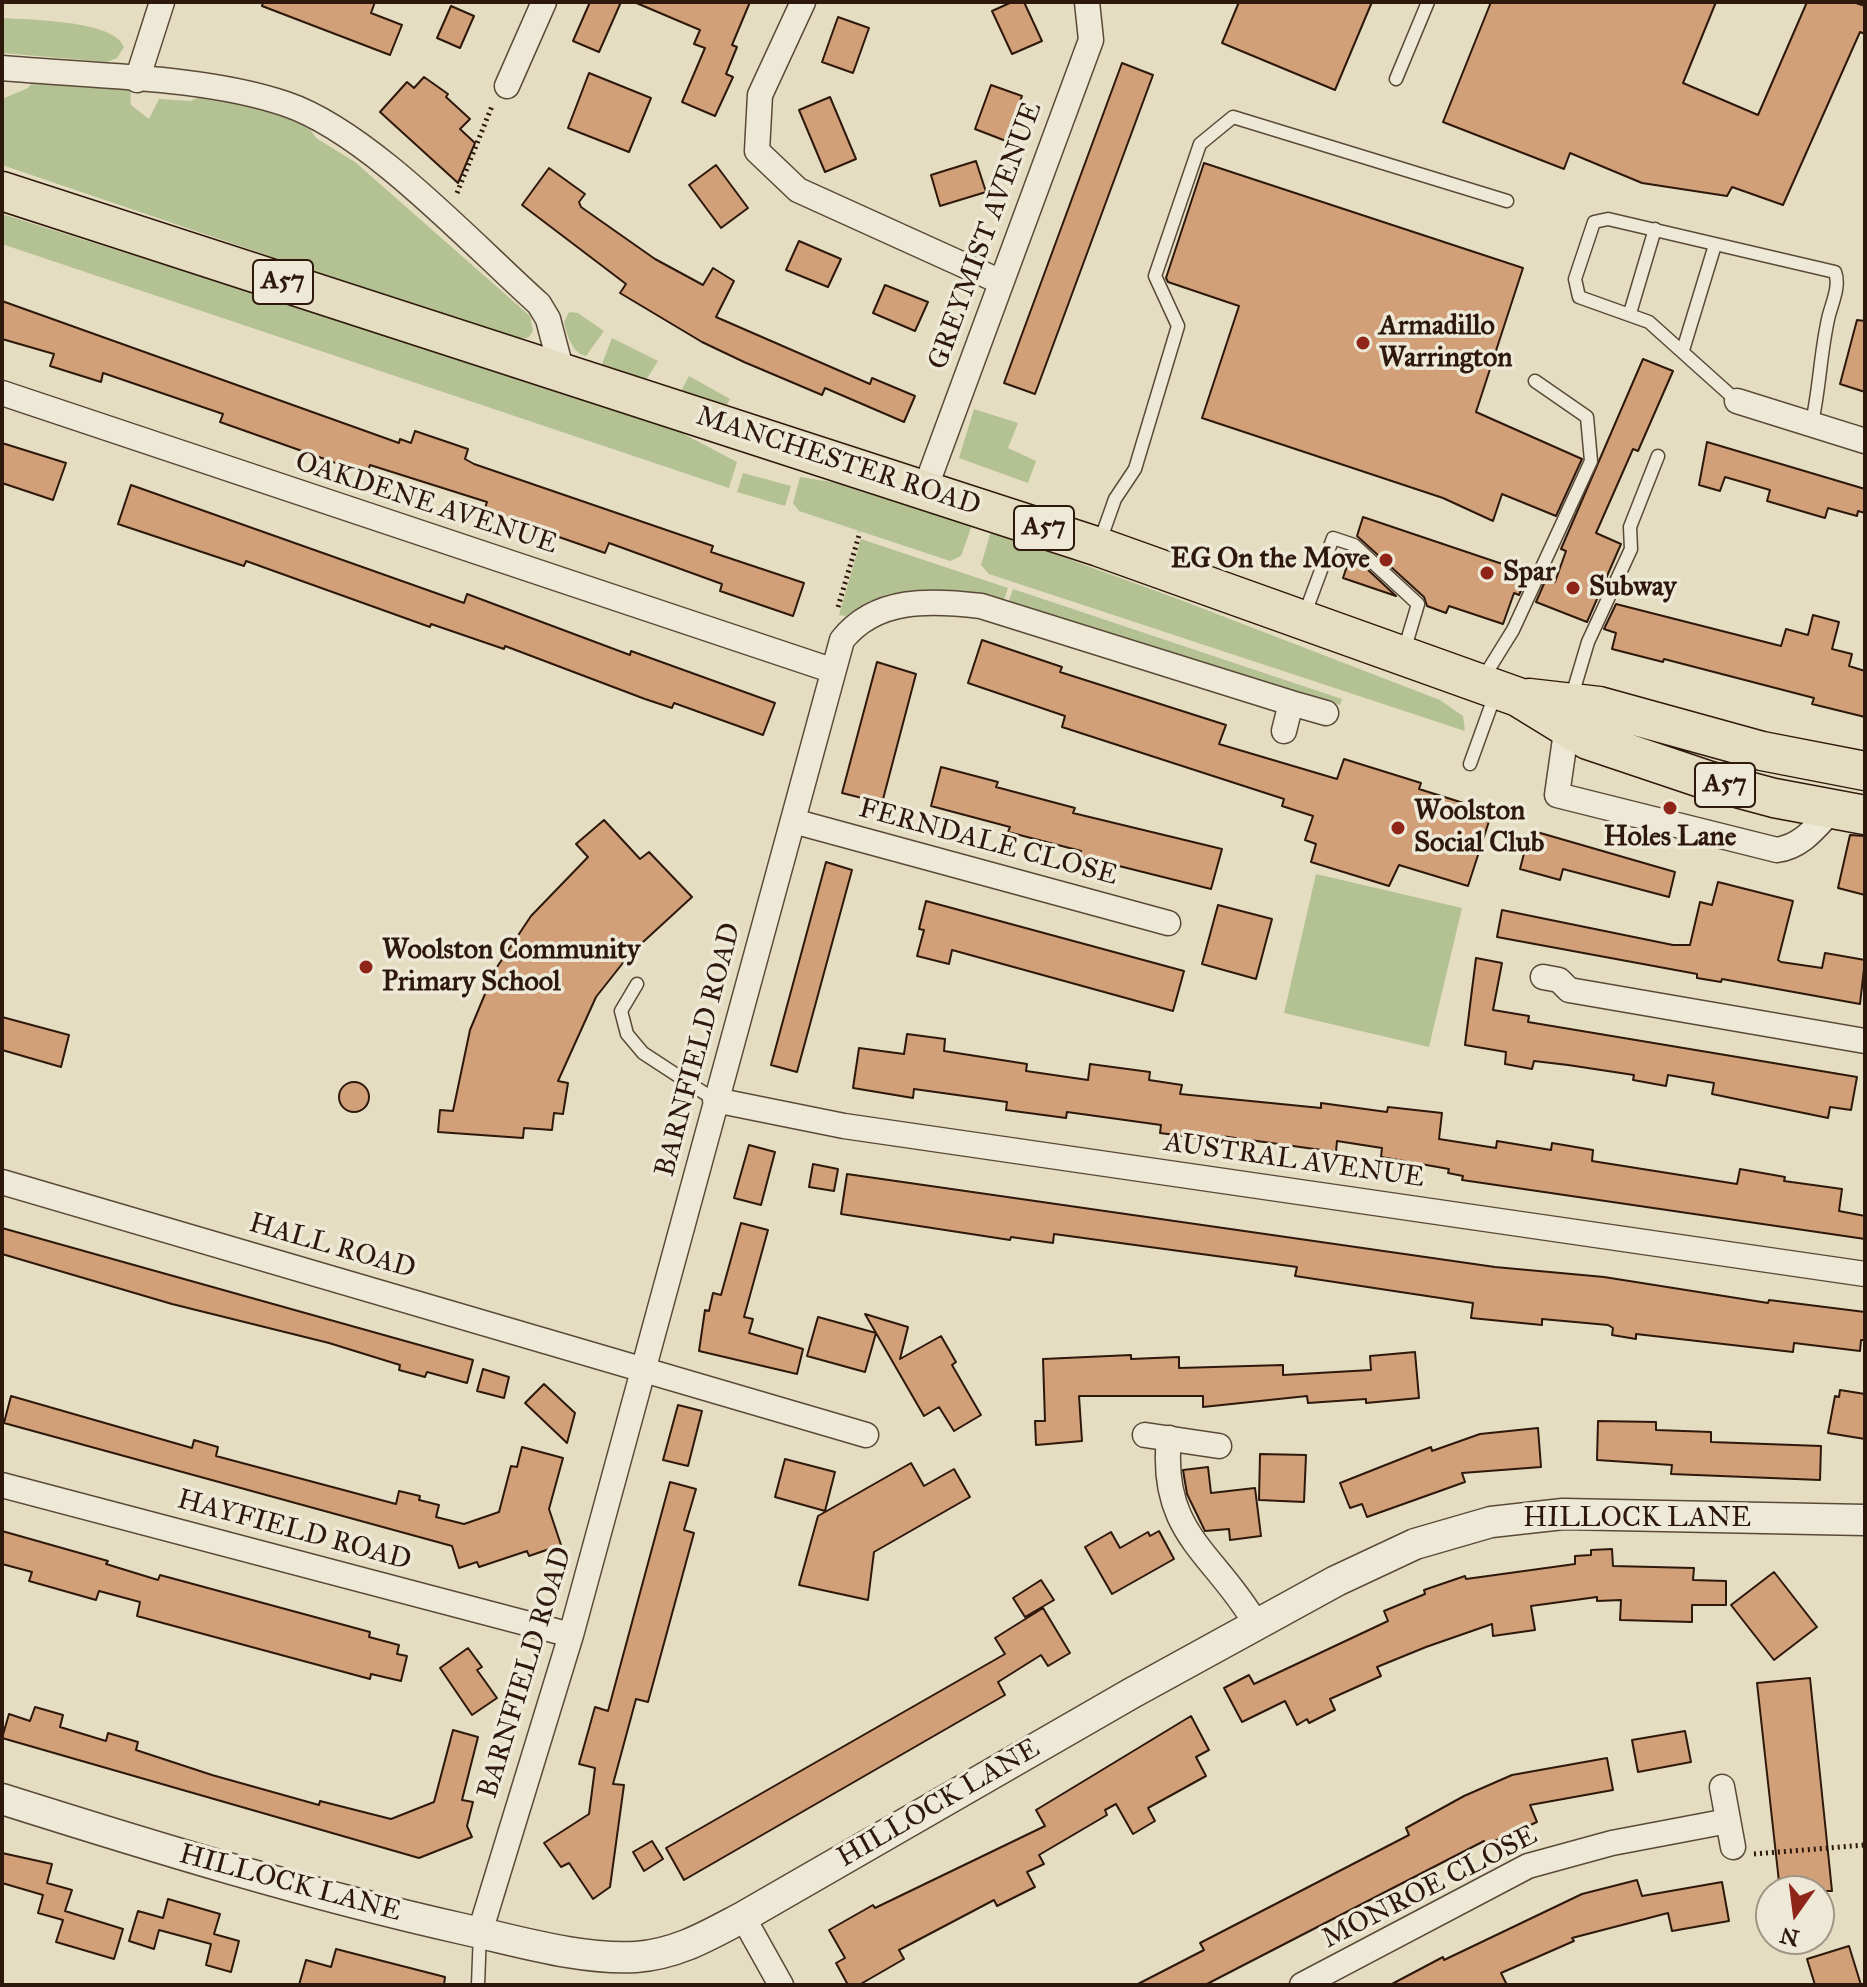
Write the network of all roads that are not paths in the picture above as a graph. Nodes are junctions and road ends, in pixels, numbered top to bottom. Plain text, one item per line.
1 (162, 2) edge
2 (544, 2) edge
3 (803, 2) edge
4 (1087, 2) edge
5 (1428, 2) edge
6 (2, 68) edge
7 (1396, 79) dead end
8 (137, 80) junction
9 (507, 86) road end
10 (2, 191) edge
11 (1507, 201) dead end
12 (1655, 229) junction
13 (1715, 245) junction
14 (1001, 282) junction
15 (1630, 313) junction
16 (1683, 350) junction
17 (563, 376) junction
18 (1535, 381) dead end
19 (2, 393) edge
20 (1737, 401) joint
21 (1811, 427) junction
22 (1865, 441) edge
23 (1658, 456) dead end
24 (925, 489) junction
25 (1099, 547) junction
26 (1303, 619) junction
27 (1403, 654) junction
28 (831, 670) junction
29 (1498, 690) junction
30 (1291, 703) junction
31 (1326, 713) dead end
32 (1568, 714) junction
33 (1284, 731) dead end
34 (1470, 764) dead end
35 (1865, 771) edge
36 (1848, 813) edge
37 (793, 821) junction
38 (1168, 923) dead end
39 (1543, 977) dead end
40 (637, 984) dead end
41 (1865, 1041) edge
42 (715, 1100) junction
43 (2, 1182) edge
44 (1865, 1274) edge
45 (645, 1369) junction
46 (866, 1435) dead end
47 (1145, 1435) dead end
48 (1169, 1438) junction
49 (1219, 1446) dead end
50 (2, 1485) edge
51 (1865, 1520) edge
52 (1256, 1624) junction
53 (571, 1635) junction
54 (1722, 1787) dead end
55 (2, 1799) edge
56 (1728, 1821) junction
57 (1733, 1847) road end
58 (743, 1917) junction
59 (480, 1932) junction
60 (478, 1985) edge
61 (781, 1985) edge
62 (1302, 1985) edge

1 - 8 street
2 - 9 street
3 - 14 street
4 - 14 street, GREYMIST AVENUE
5 - 7 lane
6 - 8 street
8 - 17 street
10 - 17 main road, MANCHESTER ROAD / A57
11 - 25 lane
12 - 13 lane
12 - 15 lane
12 - 15 lane
13 - 16 lane
13 - 21 lane
14 - 24 street, GREYMIST AVENUE
15 - 16 lane
16 - 20 lane
17 - 24 main road, MANCHESTER ROAD / A57
18 - 29 lane
19 - 28 street, OAKDENE AVENUE
20 - 21 street
21 - 22 street
23 - 32 lane
24 - 25 main road, MANCHESTER ROAD / A57
25 - 26 main road, MANCHESTER ROAD / A57
26 - 27 main road, MANCHESTER ROAD / A57
26 - 27 lane
27 - 29 main road, MANCHESTER ROAD / A57
28 - 30 street, BARNFIELD ROAD
28 - 37 street, BARNFIELD ROAD
29 - 32 main road, MANCHESTER ROAD / A57
29 - 34 lane
30 - 31 street, BARNFIELD ROAD
30 - 33 street
32 - 35 main road, MANCHESTER ROAD / A57
32 - 36 main road, MANCHESTER ROAD / A57
32 - 36 street, MANCHESTER ROAD
37 - 38 street, FERNDALE CLOSE
37 - 42 street, BARNFIELD ROAD
39 - 41 street
40 - 42 lane
42 - 44 street, AUSTRAL AVENUE
42 - 45 street, BARNFIELD ROAD
43 - 45 street, HALL ROAD
45 - 46 street, HALL ROAD
45 - 53 street, BARNFIELD ROAD
47 - 48 street
48 - 49 street
48 - 52 street
50 - 53 street, HAYFIELD ROAD
51 - 52 street, HILLOCK LANE
52 - 58 street, HILLOCK LANE
53 - 59 street, BARNFIELD ROAD
54 - 56 street
55 - 59 street, HILLOCK LANE
56 - 57 street
56 - 62 street, MONROE CLOSE
58 - 59 street, HILLOCK LANE
58 - 61 street
59 - 60 lane

